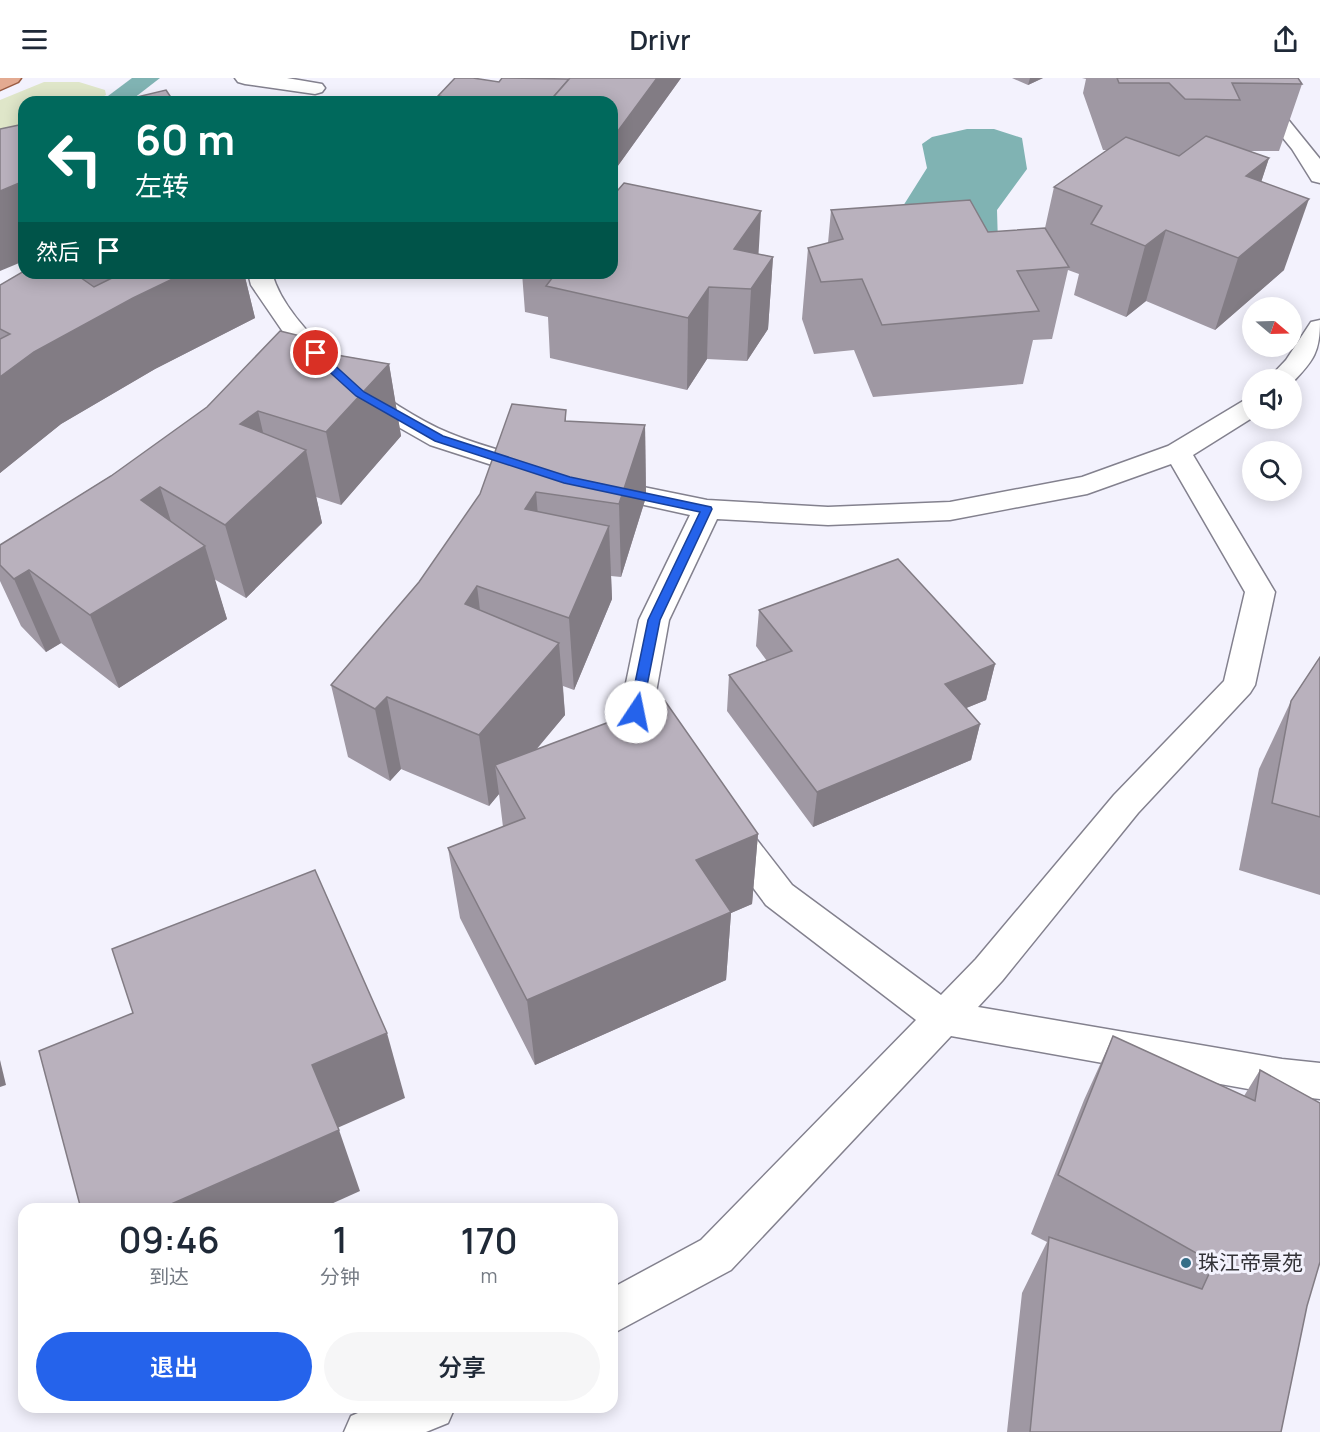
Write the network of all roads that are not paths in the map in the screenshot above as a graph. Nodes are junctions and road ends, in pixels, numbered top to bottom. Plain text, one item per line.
1 (11, 78) edge
2 (245, 78) edge
3 (1233, 78) edge
4 (0, 84) edge
5 (317, 89) edge
6 (1320, 176) edge
7 (262, 279) edge
8 (1320, 327) edge
9 (1291, 369) edge
10 (1242, 413) edge
11 (1178, 452) junction
12 (707, 509) junction
13 (687, 773) edge
14 (708, 801) edge
15 (943, 1018) junction
16 (1320, 1081) edge
17 (618, 1309) edge
18 (416, 1413) edge
19 (367, 1432) edge

1 - 4 main road
2 - 5 street
3 - 6 street
7 - 12 street
8 - 9 street
10 - 11 street
11 - 12 street
11 - 15 street
12 - 13 street
14 - 15 street
15 - 16 street
15 - 17 street
18 - 19 street

